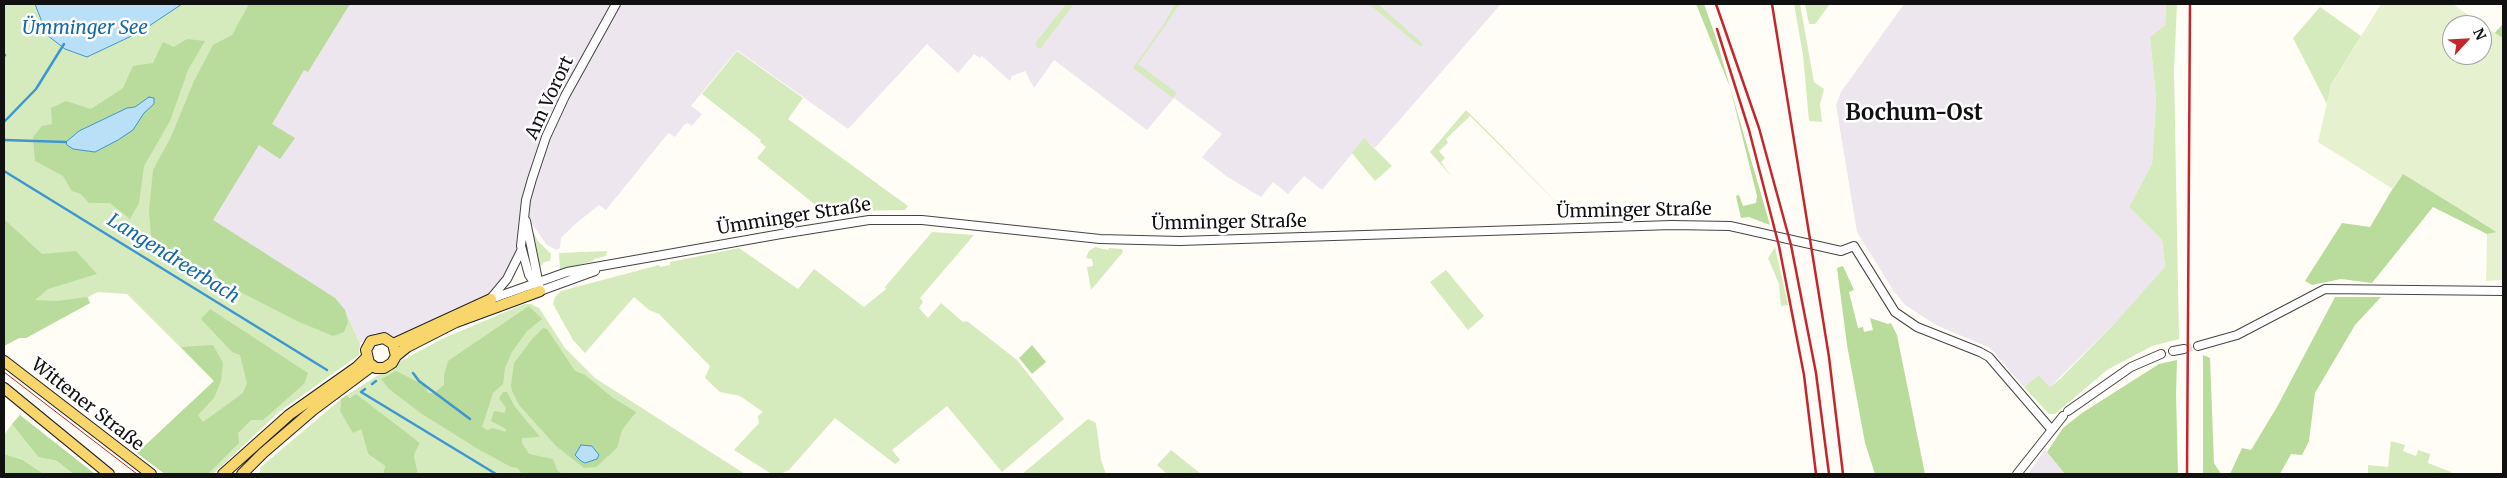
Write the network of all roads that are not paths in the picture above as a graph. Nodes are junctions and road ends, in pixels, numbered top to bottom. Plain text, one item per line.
1 (616, 4) edge
2 (524, 211) junction
3 (521, 251) junction
4 (538, 285) junction
5 (2503, 291) edge
6 (491, 299) junction
7 (393, 344) junction
8 (2198, 346) tunnel mouth
9 (2184, 349) tunnel mouth
10 (2173, 351) dead end
11 (2162, 354) dead end
12 (396, 356) junction
13 (4, 361) edge
14 (369, 362) junction
15 (4, 388) edge
16 (2051, 429) junction
17 (109, 474) edge
18 (151, 474) edge
19 (223, 474) edge
20 (242, 474) edge
21 (2017, 474) edge

1 - 2 street, Am Vorort
2 - 3 street, Am Vorort
2 - 4 street, Am Vorort
3 - 4 street, Am Vorort
3 - 6 street, Am Vorort
4 - 6 street, Ümminger Straße
4 - 12 main road, Ümminger Straße
4 - 16 street, Ümminger Straße
5 - 8 street
6 - 7 main road, Ümminger Straße
7 - 12 main road
7 - 14 main road, Ümminger Straße
9 - 10 street
11 - 16 street
12 - 14 main road, Ümminger Straße
13 - 18 main road, Wittener Straße
14 - 19 main road, Ümminger Straße
14 - 20 main road, Ümminger Straße
15 - 17 main road
16 - 21 street

